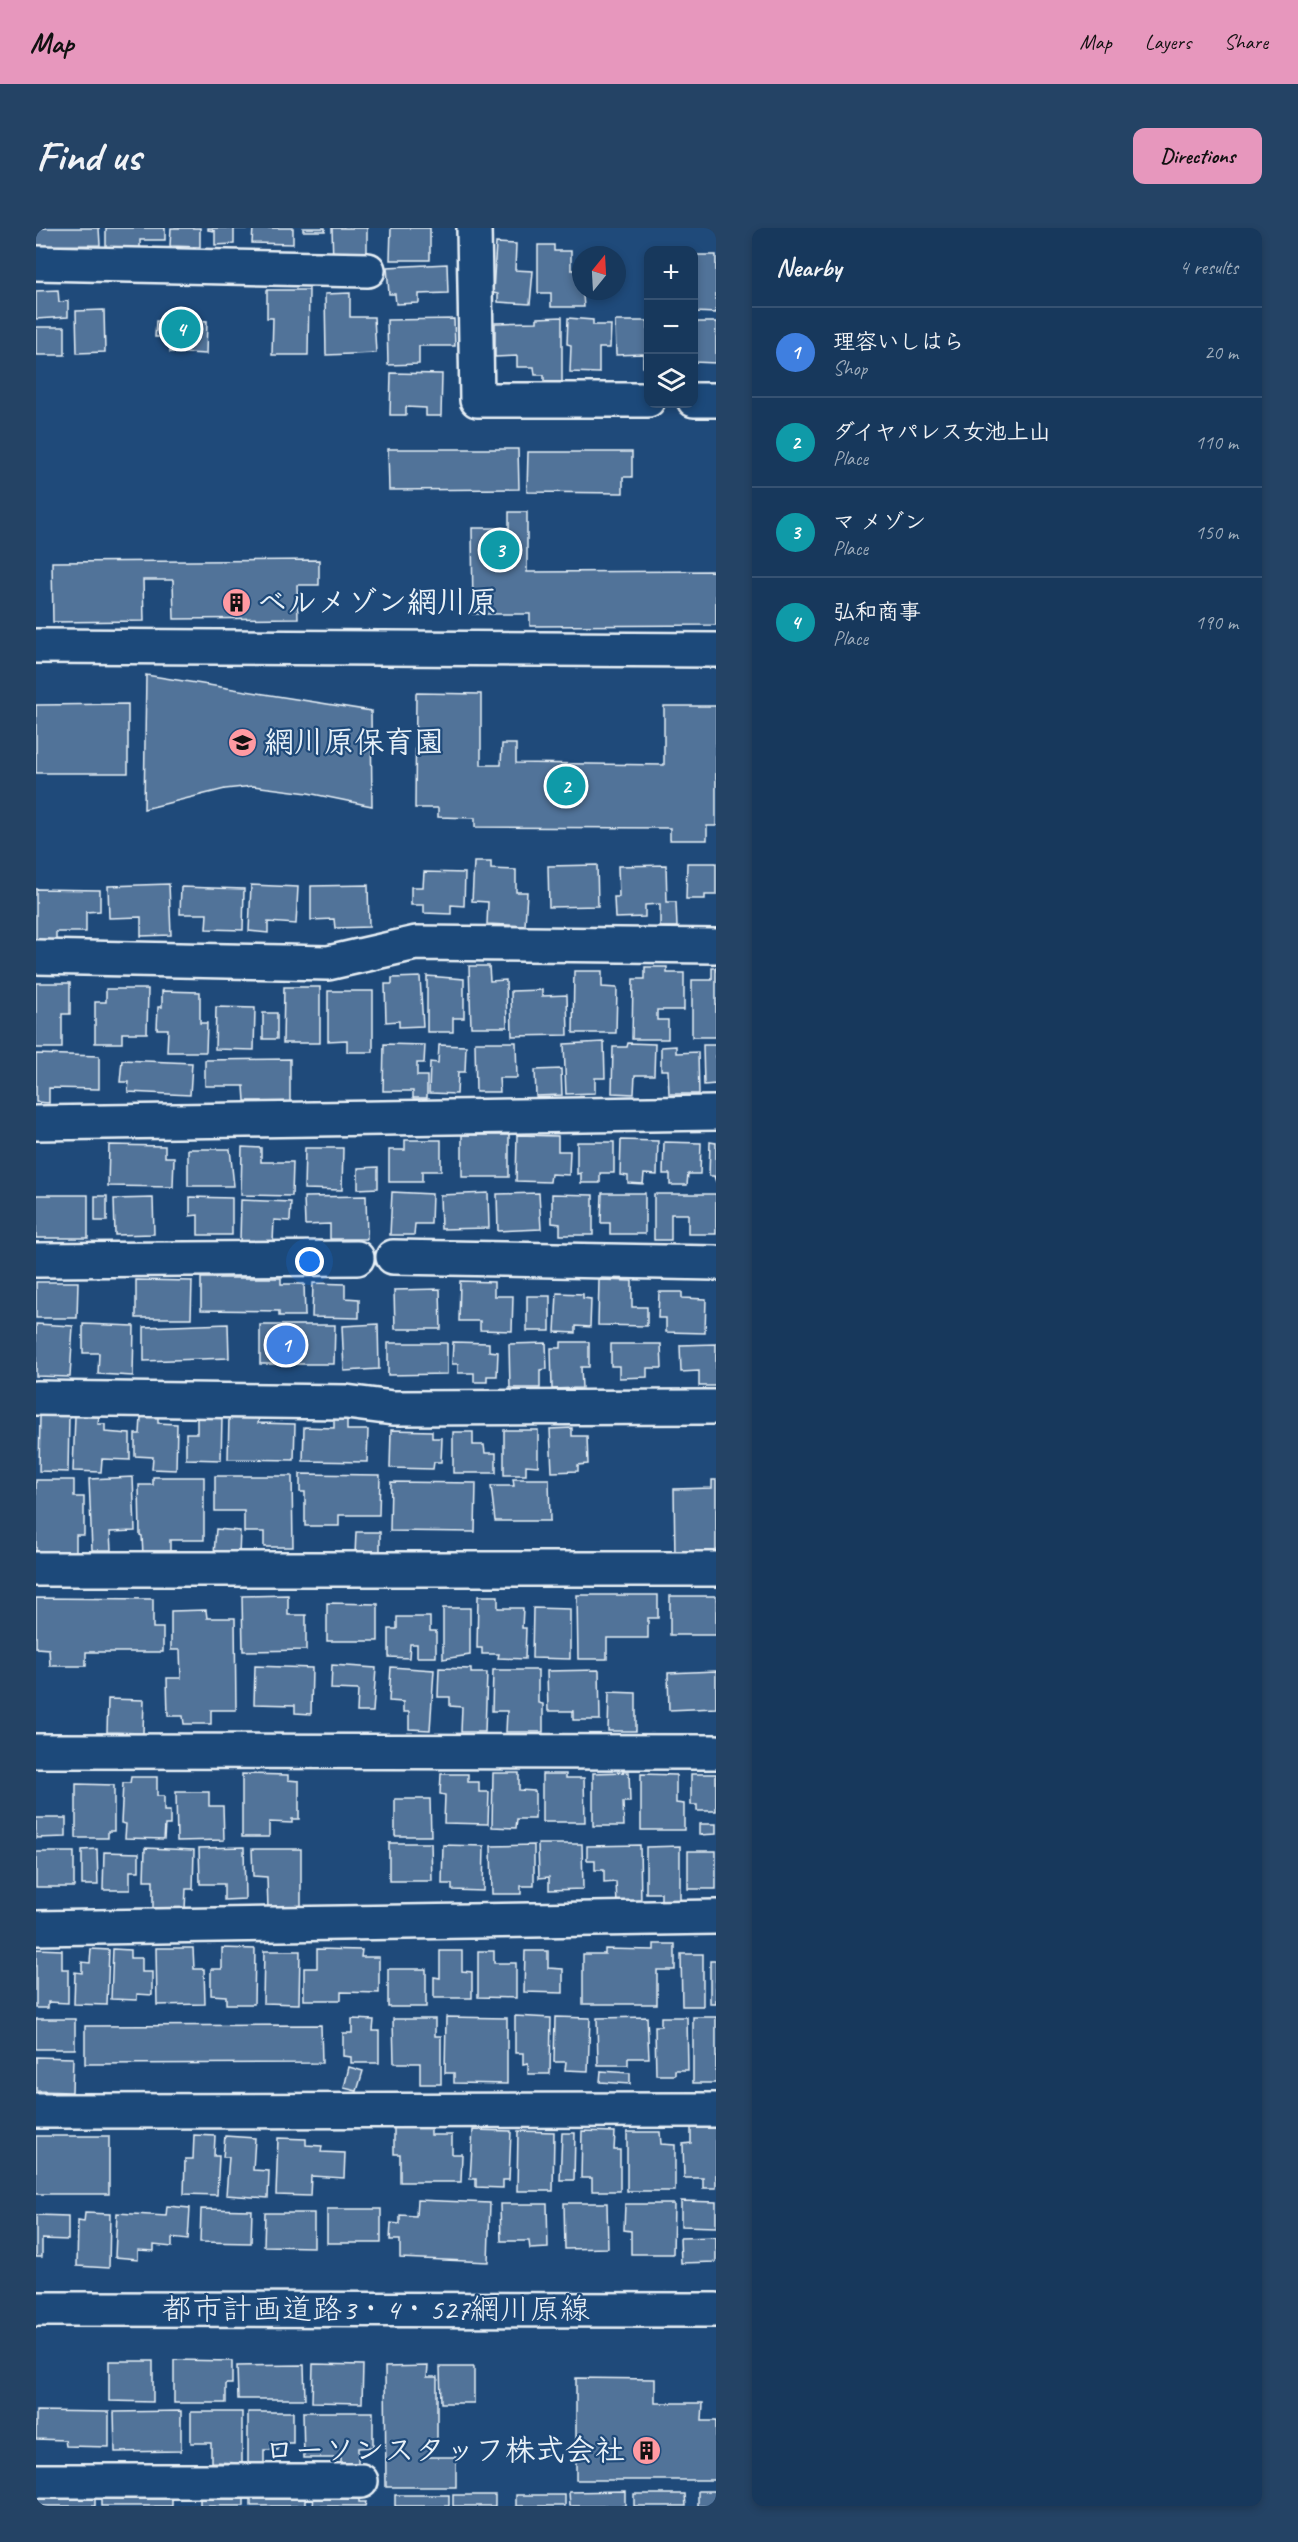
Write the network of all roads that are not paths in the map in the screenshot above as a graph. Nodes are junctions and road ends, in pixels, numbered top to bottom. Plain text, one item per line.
1 (474, 228) edge
2 (36, 263) edge
3 (368, 270) dead end
4 (644, 400) edge
5 (698, 400) edge
6 (716, 400) edge
7 (36, 646) edge
8 (716, 650) edge
9 (716, 946) edge
10 (36, 957) edge
11 (716, 1113) edge
12 (36, 1123) edge
13 (393, 1257) dead end
14 (357, 1258) dead end
15 (36, 1260) edge
16 (716, 1263) edge
17 (36, 1398) edge
18 (716, 1407) edge
19 (36, 1569) edge
20 (716, 1569) edge
21 (36, 1751) edge
22 (716, 1752) edge
23 (716, 1917) edge
24 (36, 1928) edge
25 (716, 2110) edge
26 (36, 2111) edge
27 (36, 2309) edge
28 (716, 2310) edge
29 (36, 2481) edge
30 (361, 2481) dead end

1 - 4 street
2 - 3 street
5 - 6 street
7 - 8 street
9 - 10 street
11 - 12 street
13 - 16 street
14 - 15 street
17 - 18 street
19 - 20 street
21 - 22 street
23 - 24 street
25 - 26 street
27 - 28 street, 都市計画道路3・4・527網川原線
29 - 30 street

